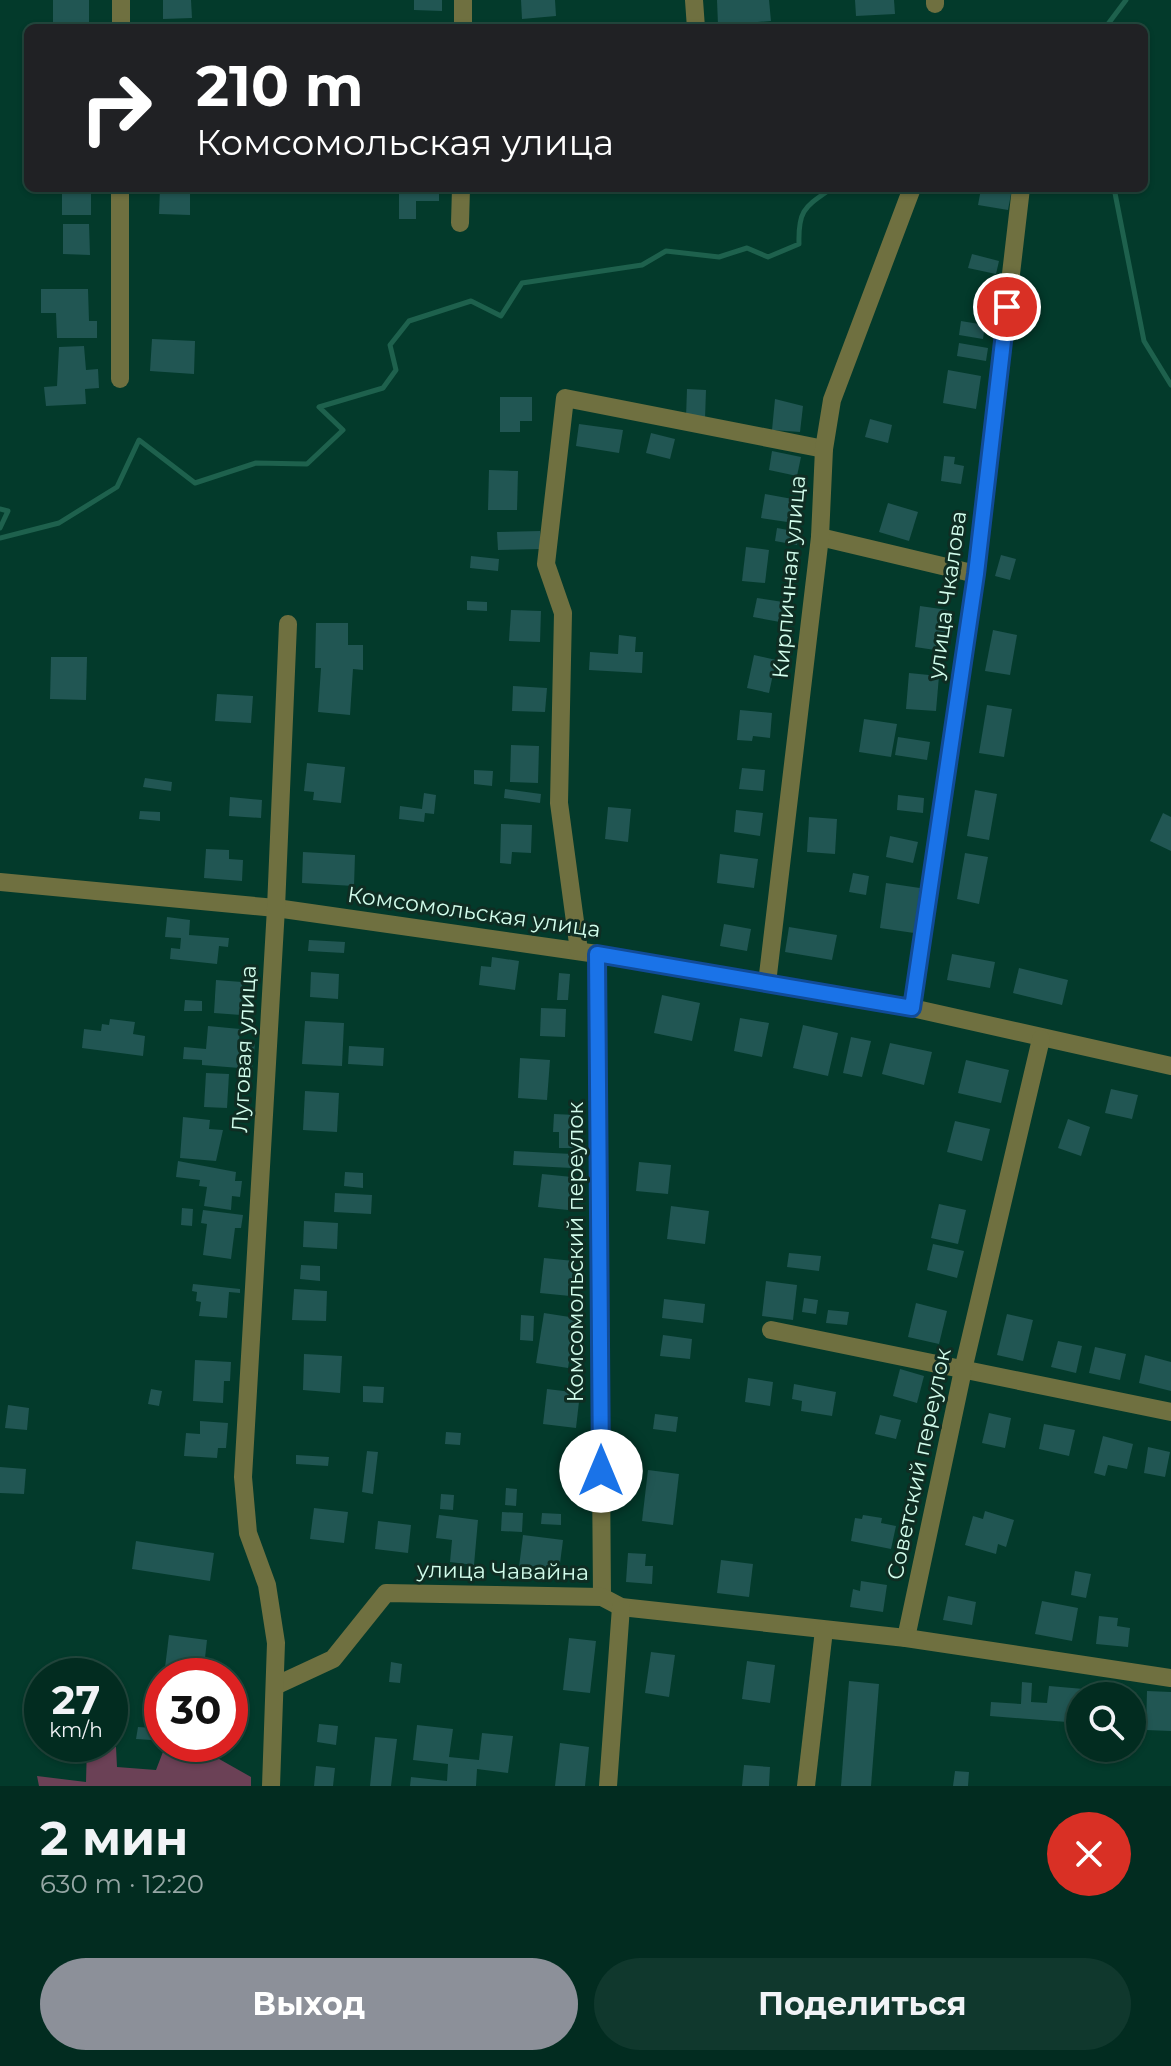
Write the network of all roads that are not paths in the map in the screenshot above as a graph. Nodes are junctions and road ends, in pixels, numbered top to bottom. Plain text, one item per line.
1 (121, 0) edge
2 (463, 0) edge
3 (694, 0) edge
4 (121, 24) edge
5 (463, 24) edge
6 (696, 24) edge
7 (120, 192) edge
8 (461, 192) edge
9 (910, 192) edge
10 (1021, 192) edge
11 (460, 223) dead end
12 (120, 379) dead end
13 (824, 449) junction
14 (820, 537) junction
15 (976, 574) junction
16 (288, 624) dead end
17 (0, 882) edge
18 (276, 908) junction
19 (588, 952) junction
20 (767, 983) junction
21 (912, 1008) junction
22 (1041, 1039) junction
23 (1171, 1066) edge
24 (771, 1330) dead end
25 (963, 1370) junction
26 (1171, 1412) edge
27 (602, 1597) junction
28 (621, 1607) junction
29 (824, 1630) junction
30 (906, 1638) junction
31 (1171, 1678) edge
32 (277, 1685) junction
33 (271, 1786) edge
34 (608, 1786) edge
35 (806, 1786) edge

1 - 4 street
2 - 5 street
3 - 6 street
7 - 12 street
8 - 11 street
9 - 13 street, Кирпичная улица
10 - 15 street, улица Чкалова
13 - 14 street, Кирпичная улица
13 - 19 street, Комсомольский переулок
14 - 15 street
14 - 20 street, Кирпичная улица
15 - 21 street, улица Чкалова
16 - 18 street, Луговая улица
17 - 18 street, Комсомольская улица
18 - 19 street, Комсомольская улица
18 - 32 street, Луговая улица
19 - 20 street, Комсомольская улица
19 - 27 street, Комсомольский переулок
20 - 21 street, Комсомольская улица
21 - 22 street, Комсомольская улица
22 - 23 street, Комсомольская улица
22 - 25 street, Советский переулок
24 - 25 street
25 - 26 street
25 - 30 street, Советский переулок
27 - 28 street, улица Чавайна
27 - 32 street, улица Чавайна
28 - 29 street, улица Чавайна
28 - 34 street
29 - 30 street, улица Чавайна
29 - 35 street
30 - 31 street
32 - 33 street, Луговая улица

